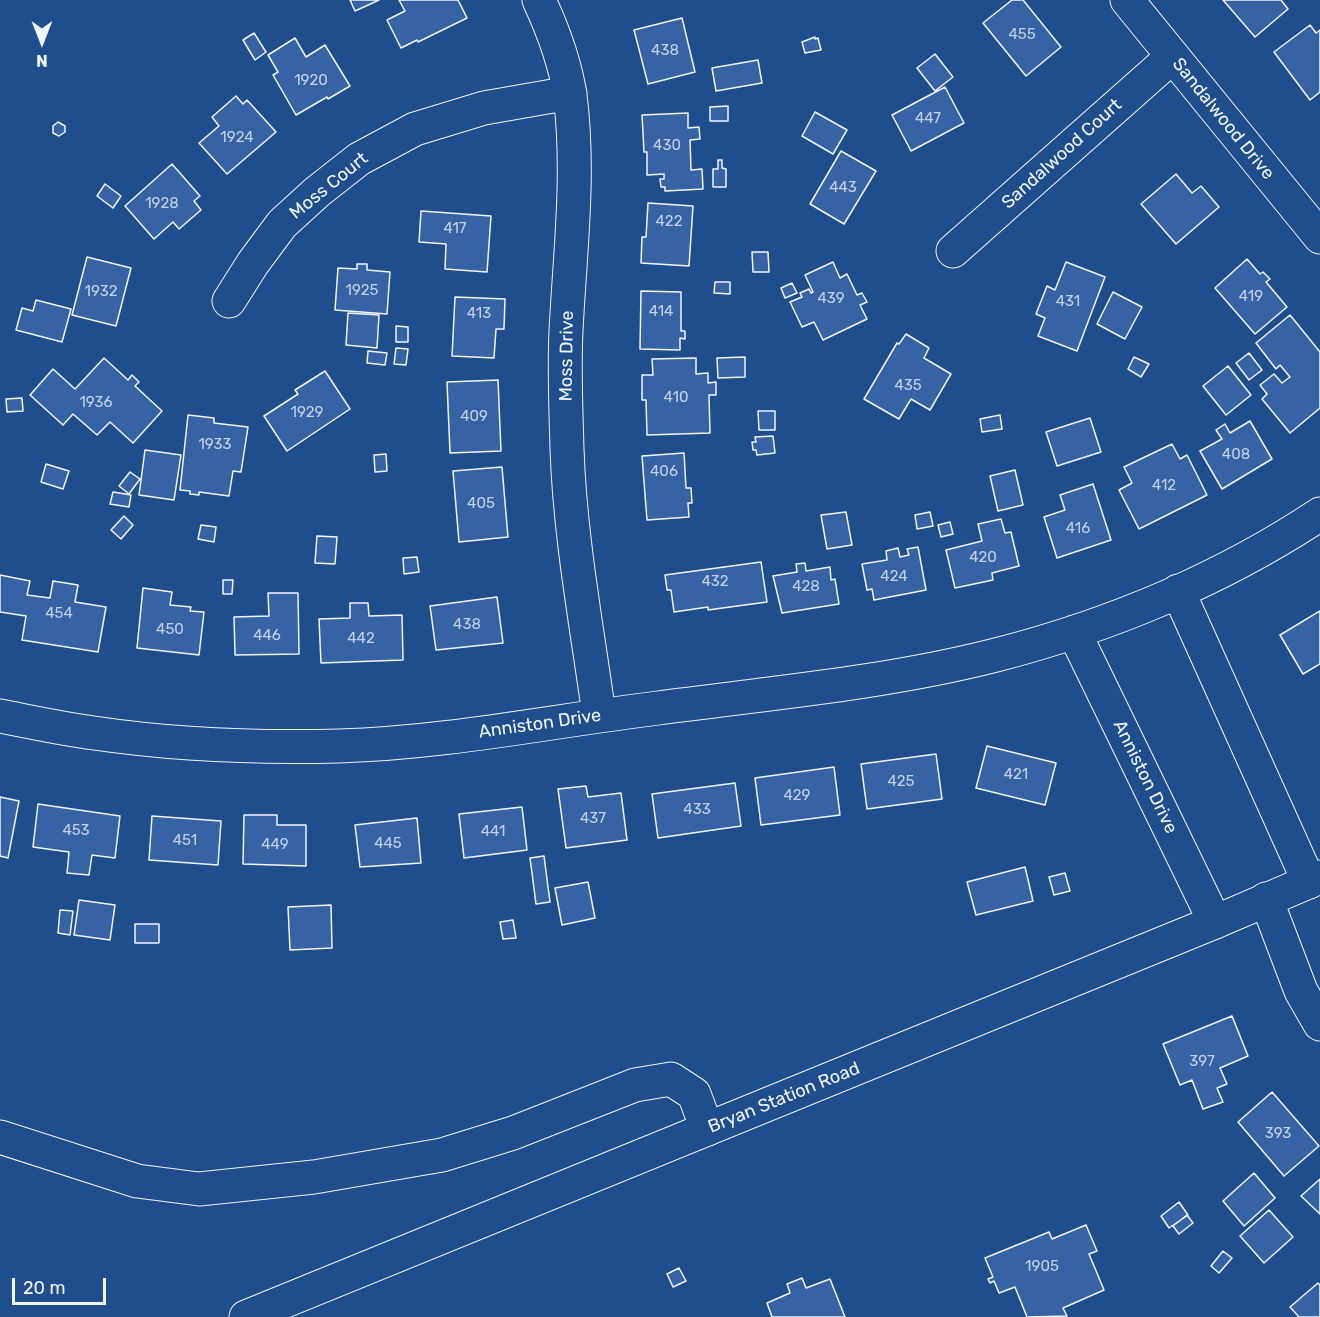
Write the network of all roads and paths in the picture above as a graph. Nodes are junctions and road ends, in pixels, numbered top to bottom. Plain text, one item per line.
1 (539, 0) edge
2 (1126, 0) edge
3 (1172, 57) junction
4 (570, 93) junction
5 (1320, 237) edge
6 (953, 251) dead end
7 (229, 301) dead end
8 (1320, 514) edge
9 (1178, 591) junction
10 (1074, 632) junction
11 (599, 715) junction
12 (0, 716) edge
13 (1315, 879) edge
14 (1266, 899) junction
15 (1215, 922) junction
16 (1320, 1024) edge
17 (707, 1129) junction
18 (0, 1137) edge
19 (246, 1317) edge

1 - 4 street, Moss Drive
2 - 3 street, Sandalwood Drive
3 - 5 street, Sandalwood Drive
3 - 6 street, Sandalwood Court
4 - 7 street, Moss Court
4 - 11 street, Moss Drive
8 - 9 street, Anniston Drive
9 - 10 street, Anniston Drive
9 - 13 street
10 - 11 street, Anniston Drive
10 - 15 street, Anniston Drive
11 - 12 street, Anniston Drive
13 - 14 street, Bryan Station Road
14 - 15 street, Bryan Station Road
14 - 16 street
15 - 17 street, Bryan Station Road
17 - 18 street
17 - 19 street, Bryan Station Road

